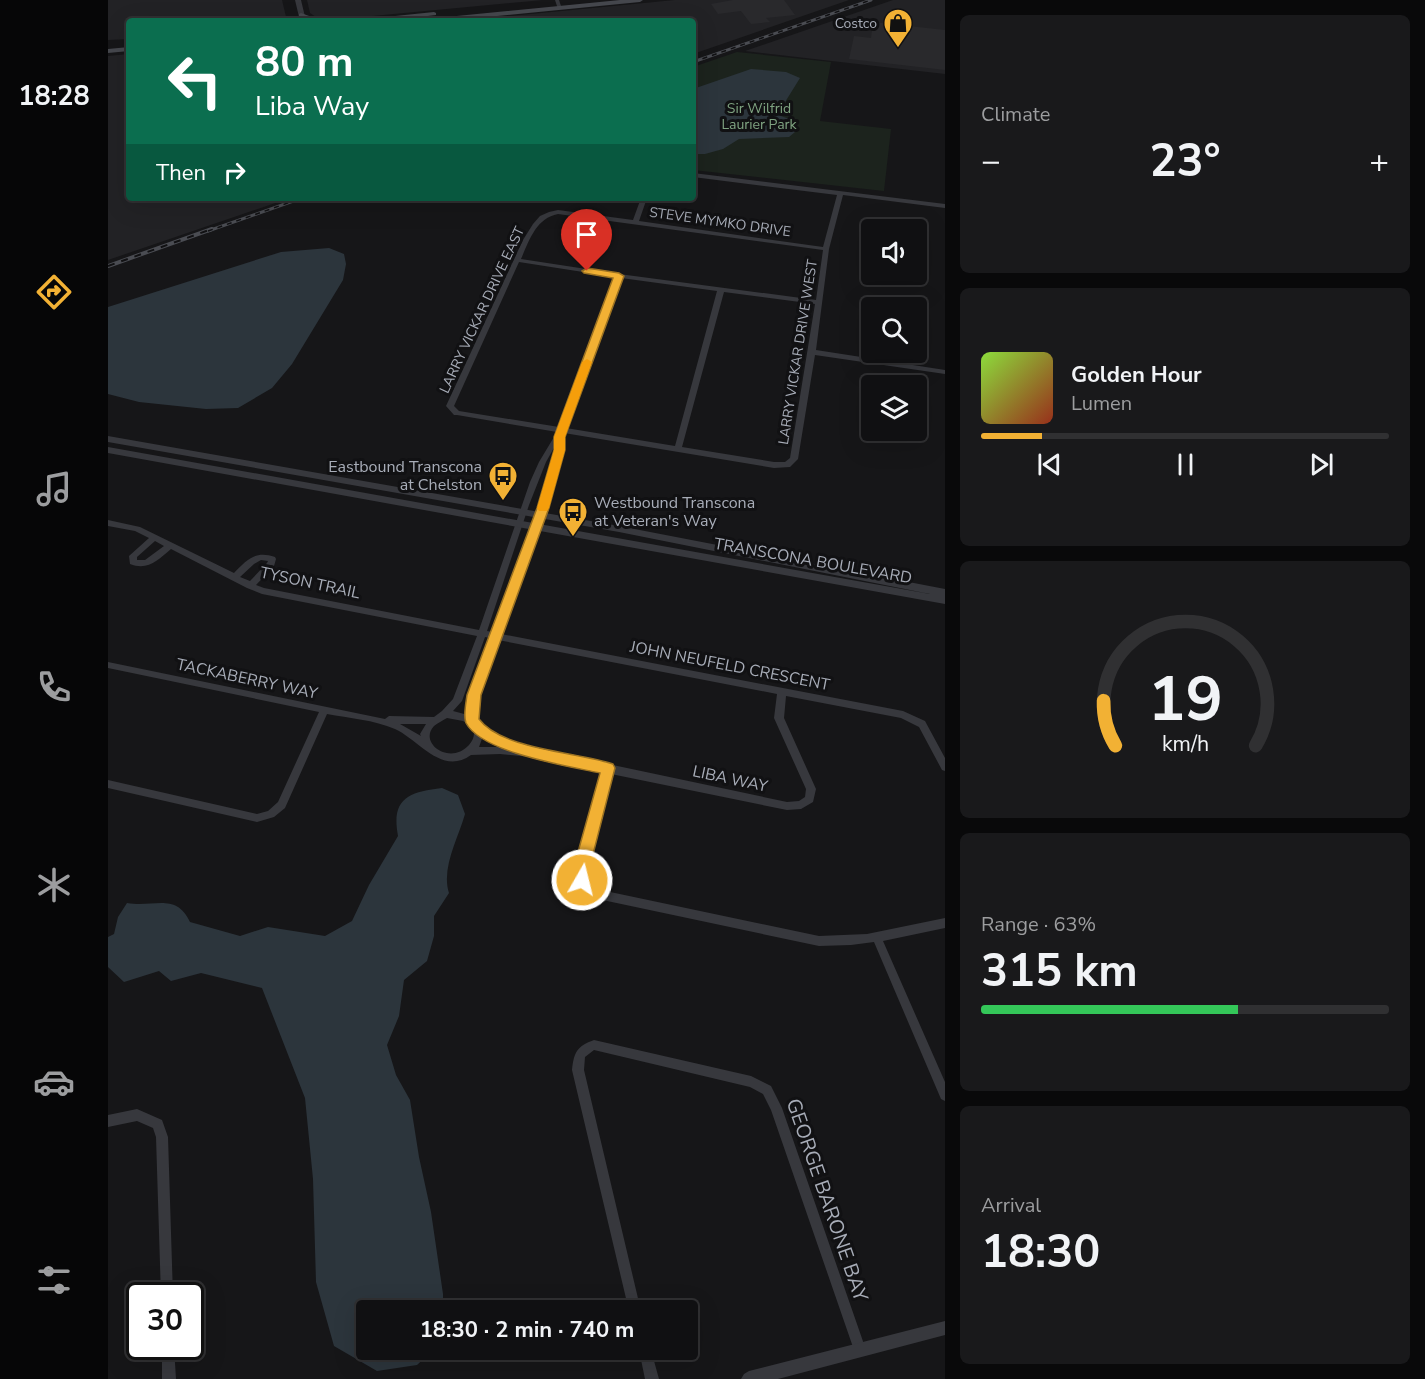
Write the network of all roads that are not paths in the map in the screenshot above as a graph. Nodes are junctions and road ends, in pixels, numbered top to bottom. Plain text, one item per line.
1 (298, 0) edge
2 (573, 0) edge
3 (640, 0) edge
4 (558, 3) edge
5 (302, 18) edge
6 (398, 18) edge
7 (448, 18) edge
8 (126, 44) edge
9 (108, 46) edge
10 (126, 49) edge
11 (108, 51) edge
12 (696, 175) edge
13 (840, 194) junction
14 (643, 201) edge
15 (945, 206) edge
16 (540, 217) joint
17 (635, 223) junction
18 (826, 249) junction
19 (517, 260) junction
20 (619, 276) junction
21 (721, 290) junction
22 (818, 302) junction
23 (812, 352) junction
24 (945, 372) edge
25 (561, 434) junction
26 (108, 439) edge
27 (678, 449) junction
28 (108, 450) edge
29 (523, 512) junction
30 (540, 515) junction
31 (108, 523) edge
32 (519, 523) junction
33 (536, 526) junction
34 (154, 538) junction
35 (170, 546) junction
36 (234, 578) junction
37 (250, 586) junction
38 (945, 593) edge
39 (945, 600) edge
40 (482, 632) junction
41 (495, 634) junction
42 (108, 665) edge
43 (782, 692) junction
44 (324, 710) junction
45 (445, 714) junction
46 (433, 720) junction
47 (472, 720) junction
48 (381, 721) junction
49 (478, 729) junction
50 (425, 744) junction
51 (471, 751) junction
52 (531, 753) junction
53 (945, 767) edge
54 (608, 768) junction
55 (108, 784) edge
56 (945, 923) edge
57 (877, 938) junction
58 (945, 1095) edge
59 (108, 1121) edge
60 (167, 1282) edge
61 (632, 1300) edge
62 (945, 1328) edge
63 (860, 1350) junction
64 (168, 1360) edge
65 (647, 1360) edge
66 (169, 1379) edge
67 (652, 1379) edge
68 (749, 1379) edge

1 - 5 street
2 - 4 main road
3 - 4 main road
4 - 6 main road
4 - 7 main road
8 - 9 main road
10 - 11 main road
12 - 13 street
13 - 15 street
13 - 18 street, LARRY VICKAR DRIVE WEST
14 - 17 street
16 - 17 street, STEVE MYMKO DRIVE
16 - 19 street, LARRY VICKAR DRIVE EAST
17 - 18 street, STEVE MYMKO DRIVE
18 - 22 street, LARRY VICKAR DRIVE WEST
19 - 20 street
19 - 25 street, LARRY VICKAR DRIVE EAST
20 - 21 street
20 - 25 street
21 - 22 street
21 - 27 street
22 - 23 street, LARRY VICKAR DRIVE WEST
23 - 24 street
23 - 27 street, LARRY VICKAR DRIVE WEST
25 - 27 street, LARRY VICKAR DRIVE WEST
25 - 29 street
25 - 30 street
26 - 29 street, TRANSCONA BOULEVARD
28 - 32 street, TRANSCONA BOULEVARD
29 - 30 street, TRANSCONA BOULEVARD
29 - 32 street
30 - 33 street
30 - 38 street, TRANSCONA BOULEVARD
31 - 34 street, TYSON TRAIL
32 - 33 street, TRANSCONA BOULEVARD
32 - 40 street
33 - 39 street, TRANSCONA BOULEVARD
33 - 41 street
34 - 35 street, TYSON TRAIL
34 - 35 street
35 - 36 street, TYSON TRAIL
36 - 37 street, TYSON TRAIL
36 - 37 street
37 - 40 street, TYSON TRAIL
40 - 41 street, JOHN NEUFELD CRESCENT
40 - 45 street
41 - 43 street, JOHN NEUFELD CRESCENT
41 - 47 street
42 - 44 street, TACKABERRY WAY
43 - 53 street, JOHN NEUFELD CRESCENT
43 - 54 street, LIBA WAY
44 - 48 street, TACKABERRY WAY
44 - 55 street
45 - 46 street
45 - 47 street
46 - 48 street
46 - 50 street
47 - 49 street
48 - 50 street
49 - 51 street
49 - 52 street, LIBA WAY
50 - 51 street
51 - 52 street, LIBA WAY
52 - 54 street, LIBA WAY
54 - 57 street
56 - 57 street
57 - 58 street
59 - 60 street
61 - 63 street, GEORGE BARONE BAY
62 - 63 street
63 - 68 street
64 - 66 street
65 - 67 street

